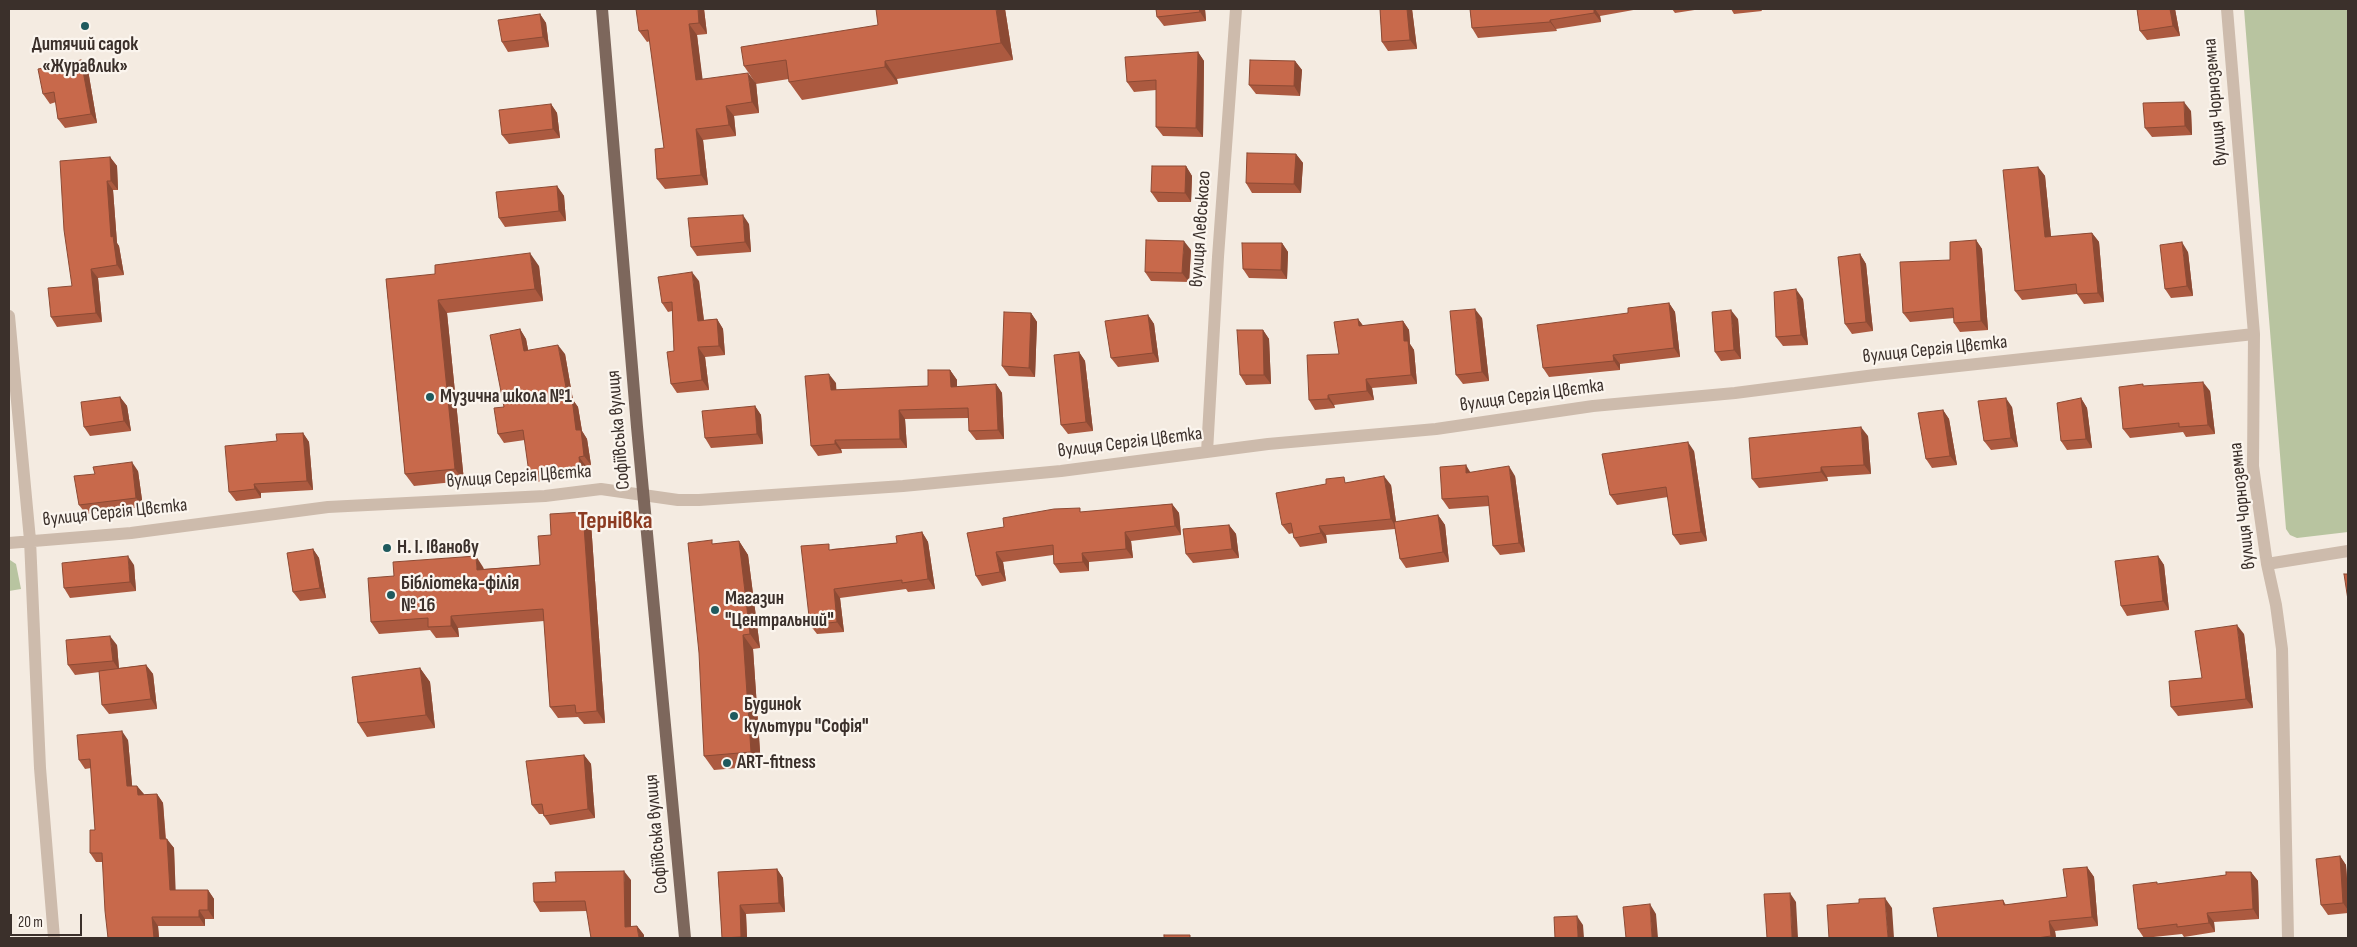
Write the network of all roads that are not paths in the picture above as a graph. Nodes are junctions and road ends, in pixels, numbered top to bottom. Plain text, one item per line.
1 (602, 9) edge
2 (1236, 9) edge
3 (2227, 9) edge
4 (9, 316) edge
5 (2254, 334) junction
6 (1207, 452) junction
7 (644, 495) junction
8 (30, 540) junction
9 (9, 543) edge
10 (2348, 551) edge
11 (2266, 564) junction
12 (54, 938) edge
13 (685, 938) edge
14 (2288, 938) edge

1 - 7 main road, Софіївська вулиця
2 - 6 street, вулиця Левського
3 - 5 street, вулиця Чорноземна
4 - 8 street
5 - 6 street, вулиця Сергія Цвєтка
5 - 11 street, вулиця Чорноземна
6 - 7 street, вулиця Сергія Цвєтка
7 - 8 street, вулиця Сергія Цвєтка
7 - 13 main road, Софіївська вулиця
8 - 9 street, вулиця Сергія Цвєтка
8 - 12 street
10 - 11 street
11 - 14 street, вулиця Чорноземна

